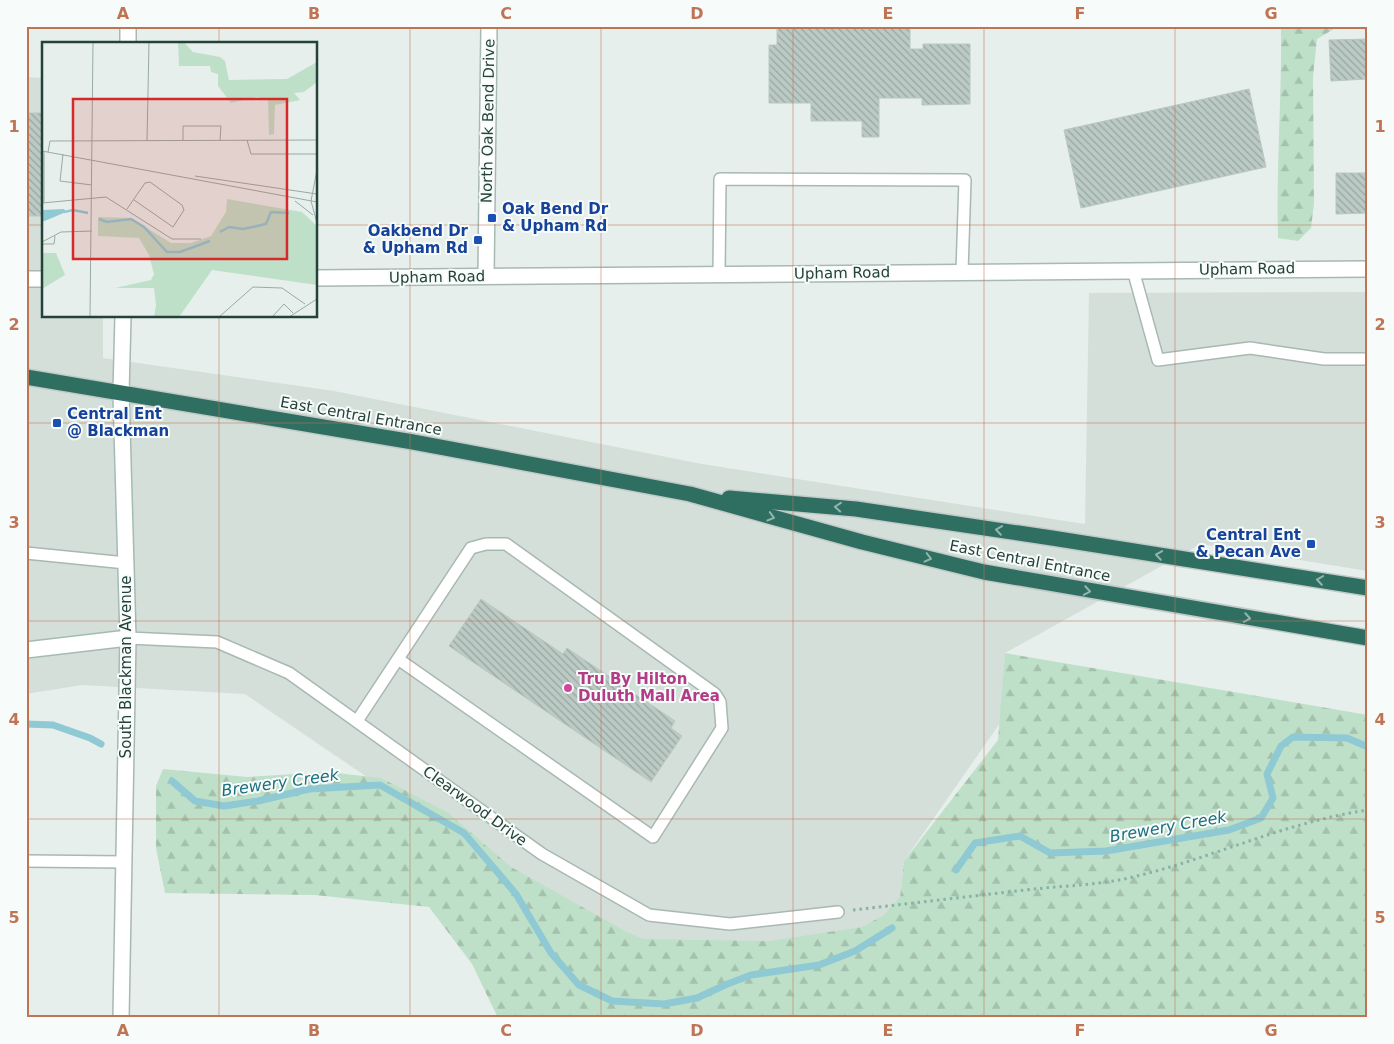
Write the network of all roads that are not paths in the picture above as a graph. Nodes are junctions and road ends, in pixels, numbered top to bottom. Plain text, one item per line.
1 (128, 26) edge
2 (489, 26) edge
3 (128, 42) edge
4 (1368, 269) edge
5 (1133, 270) junction
6 (962, 272) junction
7 (719, 274) junction
8 (486, 276) junction
9 (318, 278) edge
10 (26, 279) edge
11 (42, 279) edge
12 (123, 318) edge
13 (1368, 359) edge
14 (26, 377) edge
15 (122, 393) junction
16 (690, 494) junction
17 (26, 553) edge
18 (126, 563) junction
19 (1368, 588) edge
20 (128, 638) junction
21 (1368, 638) edge
22 (26, 650) edge
23 (398, 659) junction
24 (357, 721) junction
25 (26, 861) edge
26 (124, 862) junction
27 (838, 912) road end
28 (121, 1018) edge

1 - 3 street
2 - 8 street, North Oak Bend Drive
4 - 5 street, Upham Road
5 - 6 street, Upham Road
5 - 13 lane
6 - 7 street, Upham Road
6 - 7 lane
7 - 8 street, Upham Road
8 - 9 street, Upham Road
10 - 11 street
12 - 15 street, South Blackman Avenue
14 - 15 highway, East Central Entrance
15 - 16 highway, East Central Entrance
15 - 18 street, South Blackman Avenue
19 -> 16 highway, East Central Entrance
16 -> 21 highway, East Central Entrance
17 - 18 lane
18 - 20 street, South Blackman Avenue
20 - 22 street
20 - 24 lane, Clearwood Drive
20 - 26 street, South Blackman Avenue
23 - 23 lane
23 - 24 lane
24 - 27 lane, Clearwood Drive
25 - 26 lane
26 - 28 street, South Blackman Avenue

